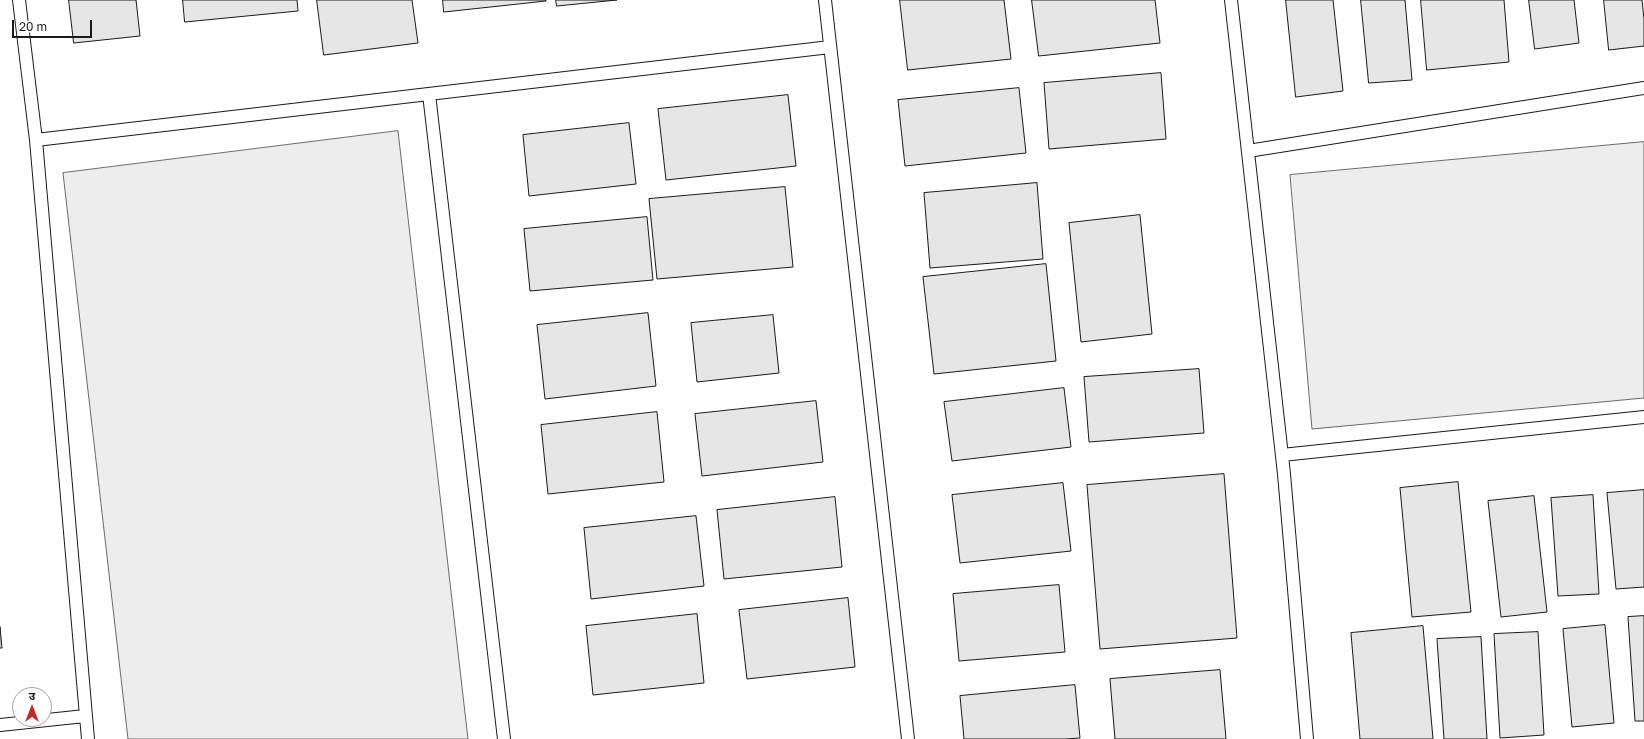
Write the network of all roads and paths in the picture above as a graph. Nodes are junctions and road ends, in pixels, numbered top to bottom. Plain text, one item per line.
1 (20, 0) edge
2 (825, 0) edge
3 (1231, 0) edge
4 (830, 47) junction
5 (1644, 88) edge
6 (429, 94) junction
7 (36, 140) junction
8 (1248, 151) junction
9 (1644, 417) edge
10 (1282, 455) junction
11 (85, 716) junction
12 (0, 725) edge
13 (88, 739) edge
14 (504, 739) edge
15 (908, 739) edge
16 (1307, 739) edge

1 - 7 lane
2 - 4 lane
3 - 8 lane
4 - 6 lane
4 - 15 lane
5 - 8 lane
6 - 7 lane
6 - 14 lane
7 - 11 lane
8 - 10 lane
9 - 10 lane
10 - 16 lane
11 - 12 lane
11 - 13 lane

